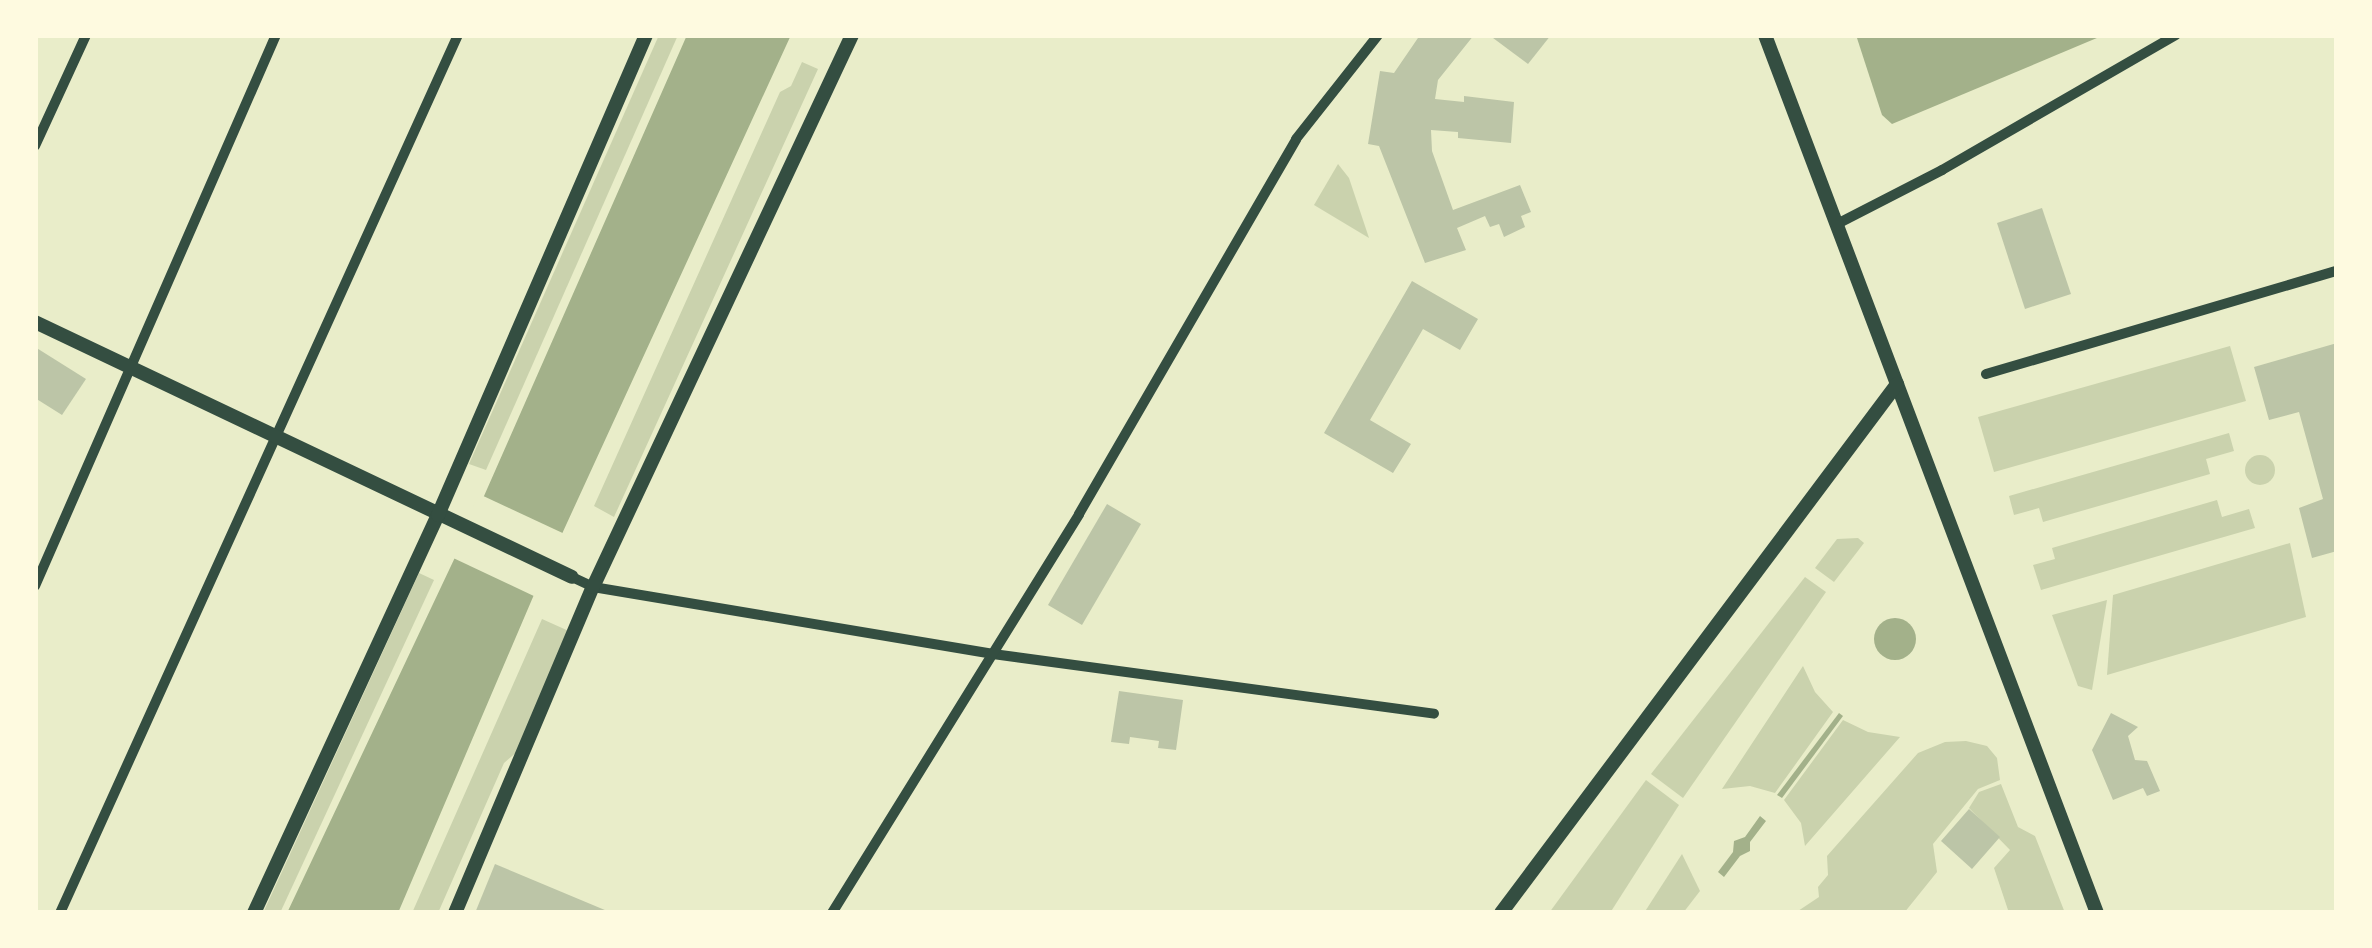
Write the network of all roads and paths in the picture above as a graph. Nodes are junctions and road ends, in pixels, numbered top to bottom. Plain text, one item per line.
1 (86, 35) edge
2 (276, 35) edge
3 (458, 35) edge
4 (646, 35) edge
5 (852, 35) edge
6 (1378, 35) edge
7 (1765, 35) edge
8 (2176, 35) edge
9 (35, 146) edge
10 (1839, 223) junction
11 (2337, 272) edge
12 (35, 322) edge
13 (129, 368) junction
14 (1986, 374) dead end
15 (1897, 384) junction
16 (276, 436) junction
17 (445, 518) junction
18 (572, 578) joint
19 (35, 586) edge
20 (593, 587) junction
21 (993, 654) junction
22 (1434, 714) dead end
23 (60, 913) edge
24 (254, 913) edge
25 (456, 913) edge
26 (832, 913) edge
27 (1501, 913) edge
28 (2097, 913) edge

1 - 9 street
2 - 13 street
3 - 16 street
4 - 17 main road
5 - 20 main road
6 - 21 street
7 - 10 main road
8 - 10 street
10 - 15 main road
11 - 14 street
12 - 13 main road
13 - 16 main road
13 - 19 street
15 - 27 main road
15 - 28 main road
16 - 17 main road
16 - 23 street
17 - 18 main road
17 - 24 main road
18 - 20 street
20 - 21 street
20 - 25 main road
21 - 22 street
21 - 26 street

